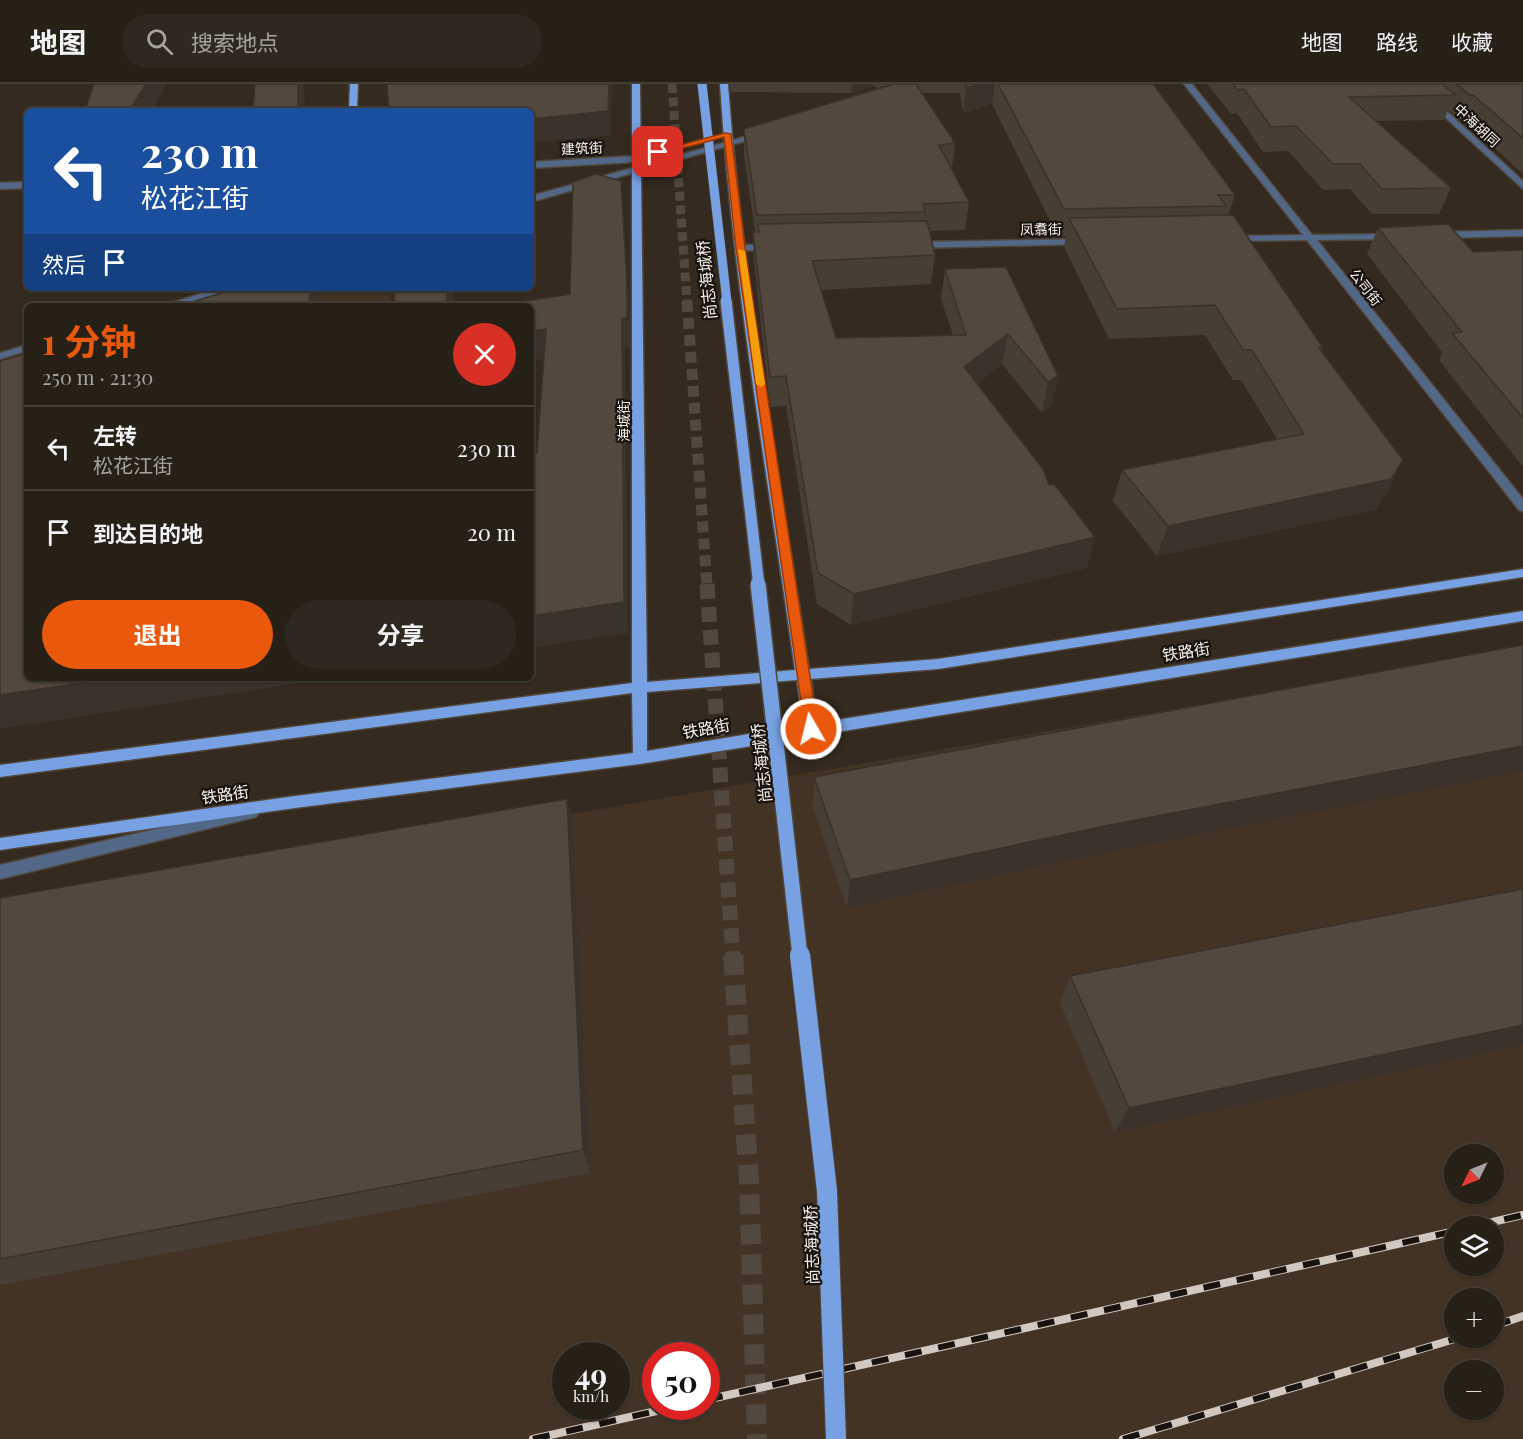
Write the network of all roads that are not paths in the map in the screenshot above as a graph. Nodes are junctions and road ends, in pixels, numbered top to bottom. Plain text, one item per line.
1 (354, 84) edge
2 (636, 84) edge
3 (702, 84) edge
4 (724, 84) edge
5 (1188, 84) edge
6 (1413, 84) edge
7 (353, 108) edge
8 (774, 131) edge
9 (731, 137) junction
10 (704, 140) dead end
11 (658, 152) dead end
12 (635, 163) junction
13 (534, 165) edge
14 (24, 185) edge
15 (0, 186) edge
16 (1523, 186) edge
17 (534, 198) edge
18 (1523, 233) edge
19 (1428, 235) edge
20 (1405, 236) edge
21 (1310, 238) junction
22 (1215, 240) edge
23 (1096, 242) edge
24 (906, 245) edge
25 (788, 247) edge
26 (740, 248) junction
27 (219, 291) edge
28 (178, 303) edge
29 (24, 349) edge
30 (0, 356) edge
31 (1523, 507) edge
32 (1523, 573) edge
33 (1523, 616) edge
34 (804, 675) junction
35 (640, 688) junction
36 (811, 729) junction
37 (640, 758) junction
38 (0, 771) edge
39 (295, 802) junction
40 (0, 844) edge
41 (0, 872) edge
42 (836, 1439) edge

1 - 7 main road
2 - 12 main road, 海城街
3 - 42 main road, 尚志海城桥, bridge
4 - 9 main road
5 - 21 street, 公司街
6 - 16 street, 中海胡同
8 - 9 street
9 - 10 street
9 - 12 street
9 - 26 main road
11 - 12 street
12 - 13 street, 建筑街
12 - 17 street
12 - 35 main road, 海城街
14 - 15 street
18 - 19 street
20 - 21 street
21 - 22 street
21 - 31 street, 公司街
23 - 24 street, 凤翥街
25 - 26 street
26 - 34 main road
27 - 28 street
29 - 30 street
32 - 34 main road, 铁路街
33 - 36 main road, 铁路街
34 - 35 main road, 铁路街
34 - 36 main road
35 - 37 main road, 海城街
35 - 38 main road, 铁路街
36 - 37 main road, 铁路街
37 - 39 main road, 铁路街
39 - 40 main road, 铁路街
39 - 41 street

